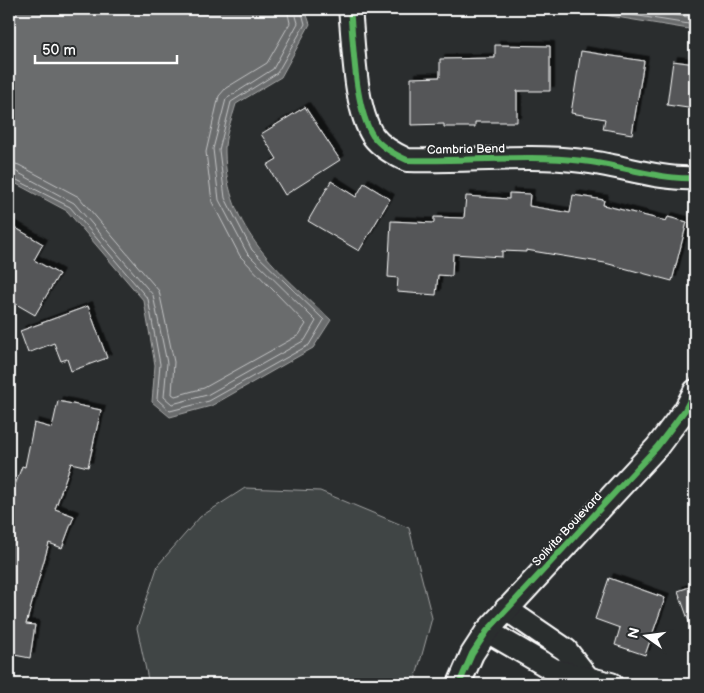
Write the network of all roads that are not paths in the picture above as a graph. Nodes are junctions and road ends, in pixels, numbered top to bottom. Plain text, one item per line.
1 (350, 9) edge
2 (690, 181) edge
3 (695, 391) edge
4 (506, 609) junction
5 (487, 631) junction
6 (587, 677) junction
7 (458, 684) edge
8 (611, 684) edge

1 - 2 street, Cambria Bend
3 - 4 street, Solivita Boulevard
4 - 5 street, Solivita Boulevard
4 - 6 street
5 - 6 street
5 - 7 street, Solivita Boulevard
6 - 8 street

